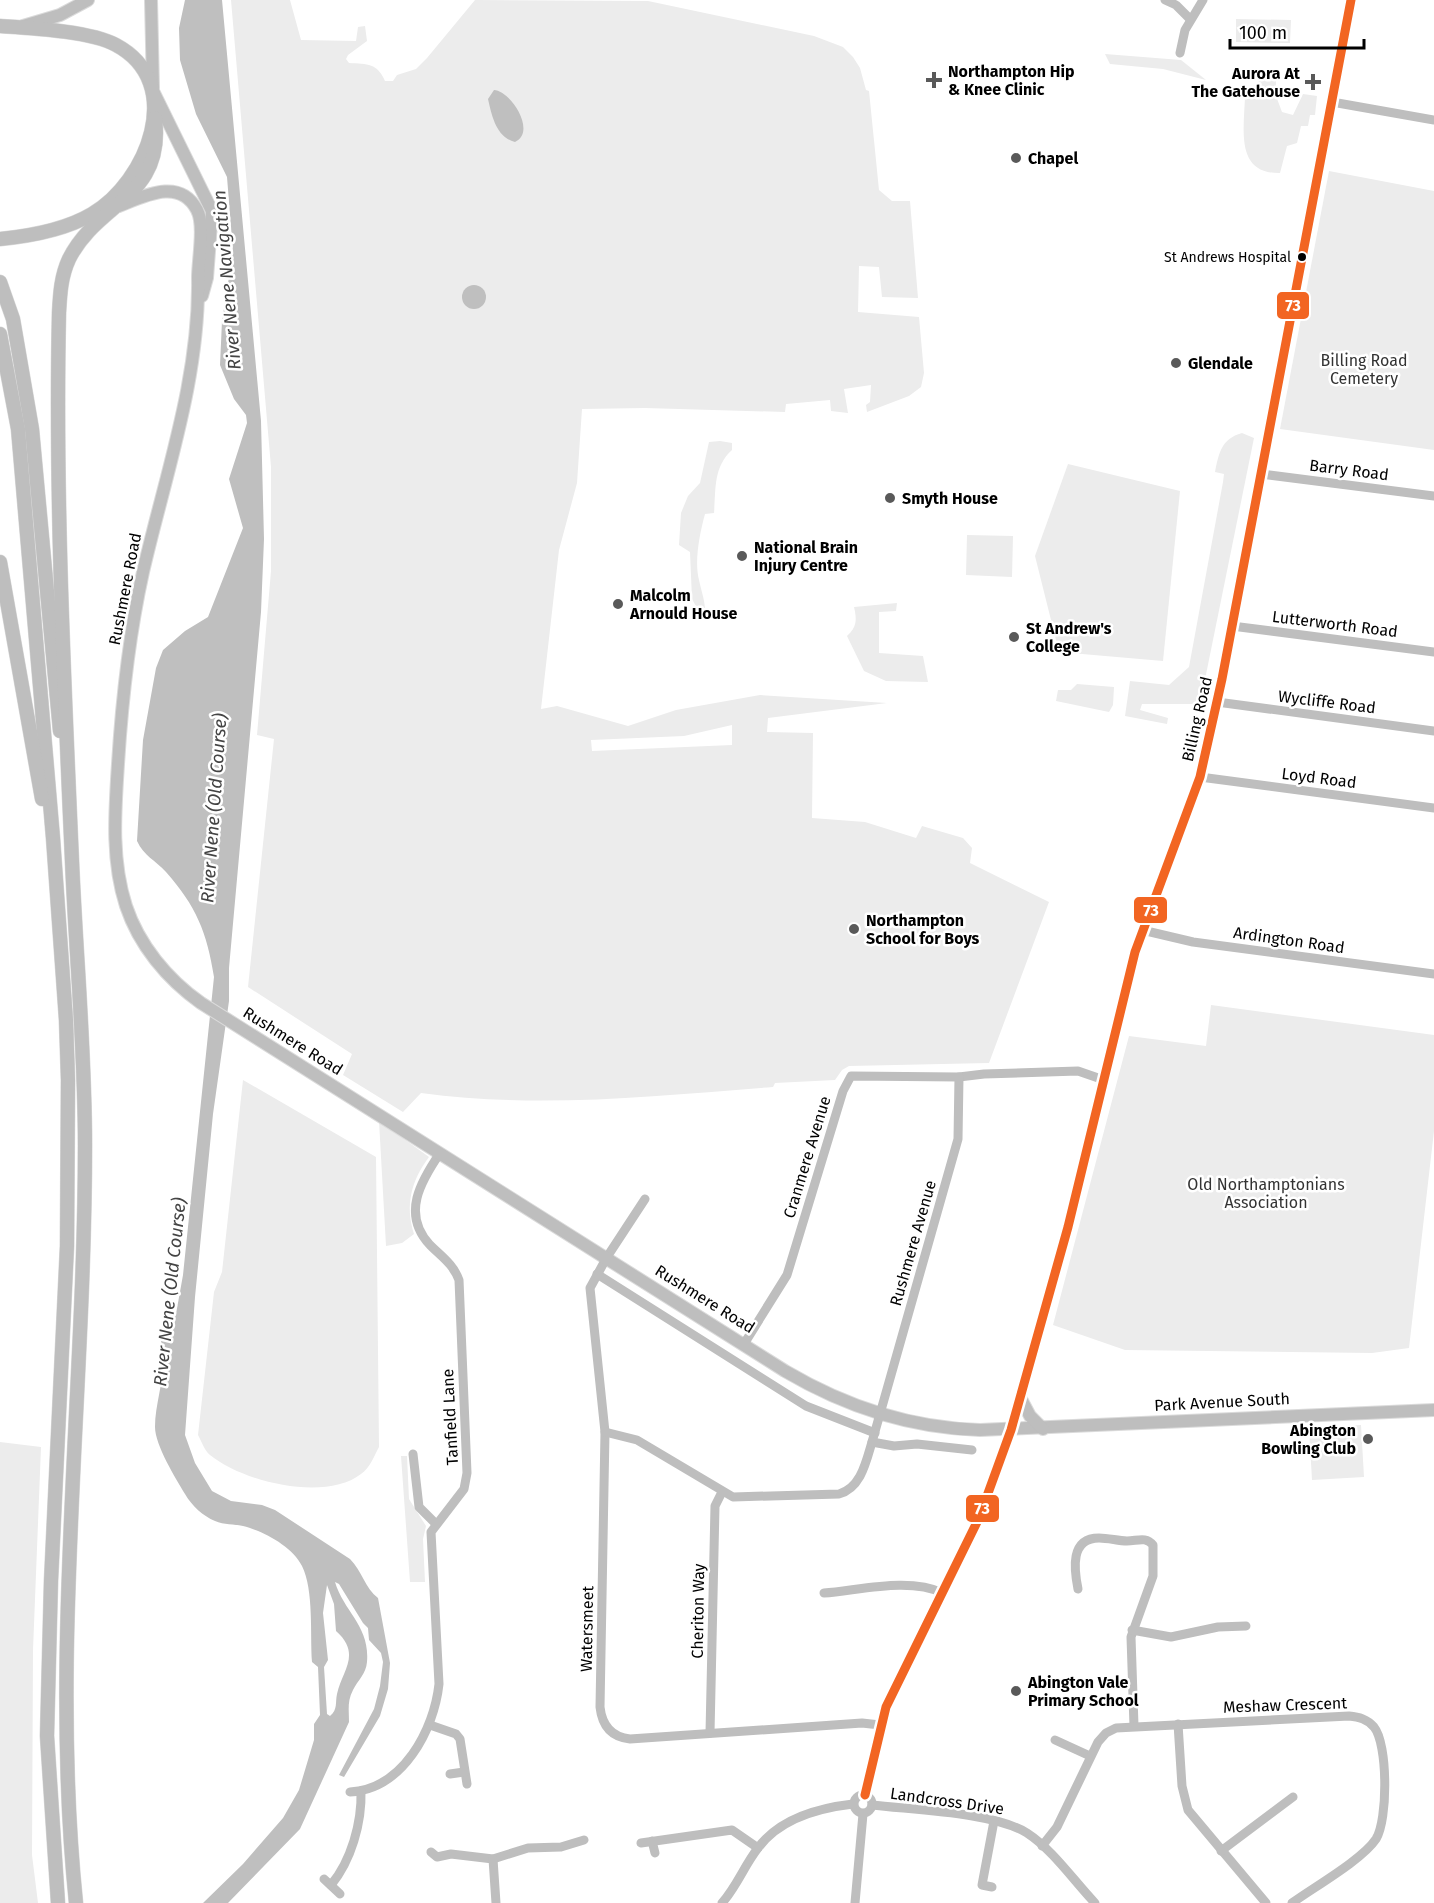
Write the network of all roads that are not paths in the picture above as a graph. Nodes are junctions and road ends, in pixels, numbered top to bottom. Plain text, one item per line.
1 (88, 0) edge
2 (151, 0) edge
3 (1164, 0) edge
4 (1203, 0) edge
5 (1351, 0) edge
6 (1190, 19) junction
7 (0, 26) edge
8 (19, 27) junction
9 (1180, 53) dead end
10 (153, 90) junction
11 (1332, 102) junction
12 (155, 118) junction
13 (1434, 120) edge
14 (116, 207) junction
15 (94, 214) junction
16 (0, 239) edge
17 (0, 282) edge
18 (199, 308) junction
19 (0, 334) edge
20 (1261, 474) junction
21 (1434, 496) edge
22 (0, 562) edge
23 (1232, 626) junction
24 (1434, 652) edge
25 (1217, 702) junction
26 (1434, 730) edge
27 (1200, 777) junction
28 (1434, 808) edge
29 (52, 838) junction
30 (72, 861) junction
31 (1142, 930) junction
32 (1434, 974) edge
33 (959, 1077) junction
34 (1104, 1080) junction
35 (440, 1153) junction
36 (645, 1199) dead end
37 (606, 1257) junction
38 (597, 1274) junction
39 (744, 1344) junction
40 (1021, 1399) junction
41 (1434, 1410) edge
42 (880, 1415) junction
43 (1043, 1429) junction
44 (1011, 1430) junction
45 (605, 1432) junction
46 (874, 1438) junction
47 (972, 1450) dead end
48 (413, 1454) dead end
49 (722, 1492) junction
50 (435, 1523) junction
51 (1078, 1589) dead end
52 (824, 1593) dead end
53 (943, 1593) junction
54 (1246, 1626) dead end
55 (1132, 1630) junction
56 (1178, 1724) junction
57 (430, 1725) junction
58 (880, 1725) junction
59 (1134, 1726) junction
60 (710, 1733) junction
61 (1055, 1740) dead end
62 (1090, 1756) junction
63 (464, 1772) junction
64 (450, 1774) dead end
65 (468, 1784) dead end
66 (361, 1791) junction
67 (350, 1792) dead end
68 (865, 1795) junction
69 (1293, 1797) dead end
70 (854, 1804) junction
71 (872, 1805) junction
72 (863, 1814) junction
73 (994, 1821) junction
74 (584, 1840) dead end
75 (652, 1841) junction
76 (641, 1843) dead end
77 (1042, 1846) junction
78 (758, 1848) junction
79 (1221, 1851) junction
80 (431, 1852) dead end
81 (655, 1853) dead end
82 (493, 1859) junction
83 (992, 1887) dead end
84 (340, 1894) dead end
85 (725, 1902) edge
86 (58, 1903) edge
87 (76, 1903) edge
88 (496, 1903) edge
89 (855, 1903) edge
90 (1095, 1903) edge
91 (1266, 1903) edge
92 (1292, 1903) edge

1 - 8 main road
2 - 10 main road
3 - 6 street
4 - 6 street
5 - 11 street, Billing Road
6 - 9 street
7 - 8 highway
8 - 10 highway
10 - 12 highway
10 - 18 main road, Rushmere Road
11 - 13 street
11 - 20 street, Billing Road
12 - 14 highway
12 - 15 highway
14 - 15 main road, Rushmere Road
14 - 18 main road, Rushmere Road
14 - 30 highway
15 - 16 highway
17 - 30 highway
18 - 35 main road, Rushmere Road
19 - 29 highway
20 - 21 street, Barry Road
20 - 23 street, Billing Road
22 - 29 highway
23 - 24 street, Lutterworth Road
23 - 25 street, Billing Road
25 - 26 street, Wycliffe Road
25 - 27 street, Billing Road
27 - 28 street, Loyd Road
27 - 31 street, Billing Road
29 - 86 highway
30 - 87 highway
31 - 32 street, Ardington Road
31 - 34 street, Billing Road
33 - 34 street, Cranmere Avenue
33 - 39 street, Cranmere Avenue
33 - 42 street, Rushmere Avenue
34 - 40 street, Billing Road
35 - 37 main road, Rushmere Road
35 - 50 street, Tanfield Lane
36 - 37 street, Watersmeet
37 - 38 street, Watersmeet
37 - 39 main road, Rushmere Road
38 - 45 street, Watersmeet
38 - 46 street
39 - 42 main road, Rushmere Road
40 - 43 main road
40 - 44 street, Billing Road
41 - 43 main road, Park Avenue South
42 - 44 main road, Rushmere Road
42 - 46 street, Rushmere Avenue
43 - 44 main road, Park Avenue South
44 - 53 street, Billing Road
45 - 49 street
45 - 60 street, Watersmeet
46 - 47 street
46 - 49 street, Rushmere Avenue
48 - 50 street
49 - 60 street, Cheriton Way
50 - 57 street
51 - 55 street
52 - 53 street
53 - 58 street, Billing Road
54 - 55 street
55 - 59 street
56 - 59 street, Meshaw Crescent
56 - 79 street
56 - 92 street, Meshaw Crescent
57 - 63 street
57 - 66 street
58 - 60 street, Watersmeet
58 - 68 street, Billing Road
59 - 62 street, Meshaw Crescent
61 - 62 street
62 - 77 street, Meshaw Crescent
63 - 64 street
63 - 65 street
66 - 67 street
66 - 84 street
68 - 70 street
68 - 71 street
69 - 79 street
70 - 72 street
70 - 78 street
71 - 72 street
71 - 73 street, Landcross Drive
72 - 89 street
73 - 77 street, Landcross Drive
73 - 83 street
74 - 82 street
75 - 76 street
75 - 78 street
75 - 81 street
77 - 90 street, Landcross Drive
78 - 85 street
79 - 91 street
80 - 82 street
82 - 88 street

